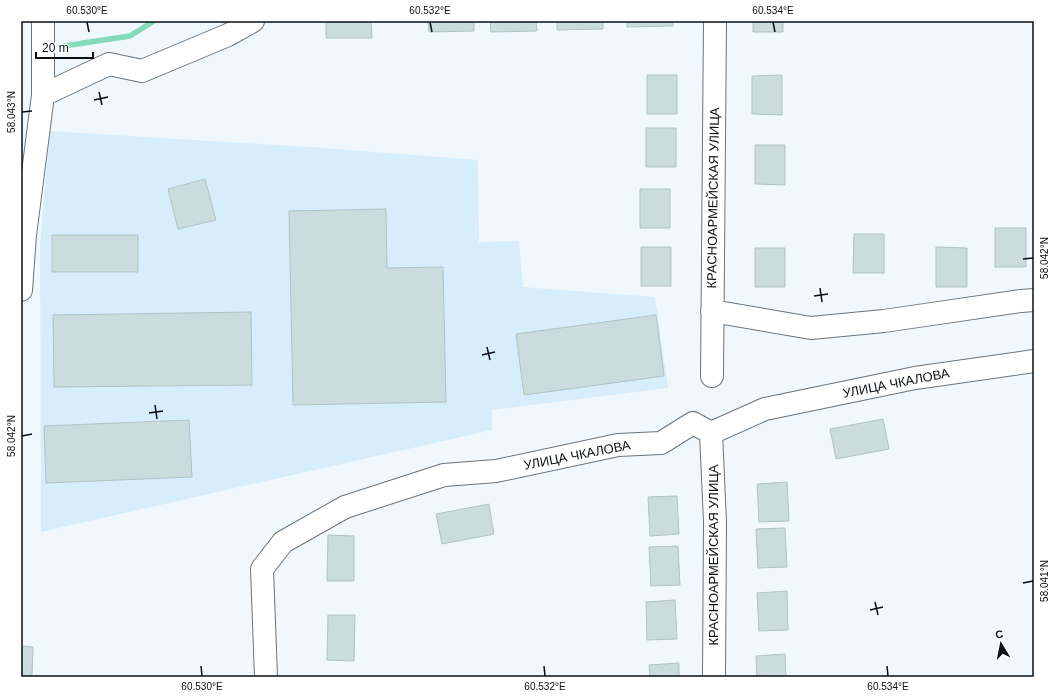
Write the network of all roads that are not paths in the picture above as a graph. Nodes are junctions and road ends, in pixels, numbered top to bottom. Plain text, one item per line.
1 (43, 21) edge
2 (253, 21) edge
3 (715, 21) edge
4 (43, 94) junction
5 (23, 235) edge
6 (21, 290) edge
7 (1034, 300) edge
8 (712, 312) junction
9 (1034, 361) edge
10 (712, 376) dead end
11 (711, 433) junction
12 (266, 677) edge
13 (714, 677) edge

1 - 4 street
2 - 4 street
3 - 8 street, КРАСНОАРМЕЙСКАЯ УЛИЦА
4 - 5 street
5 - 6 street
7 - 8 street
8 - 10 street, КРАСНОАРМЕЙСКАЯ УЛИЦА
9 - 11 street, УЛИЦА ЧКАЛОВА
11 - 12 street, УЛИЦА ЧКАЛОВА
11 - 13 street, КРАСНОАРМЕЙСКАЯ УЛИЦА

